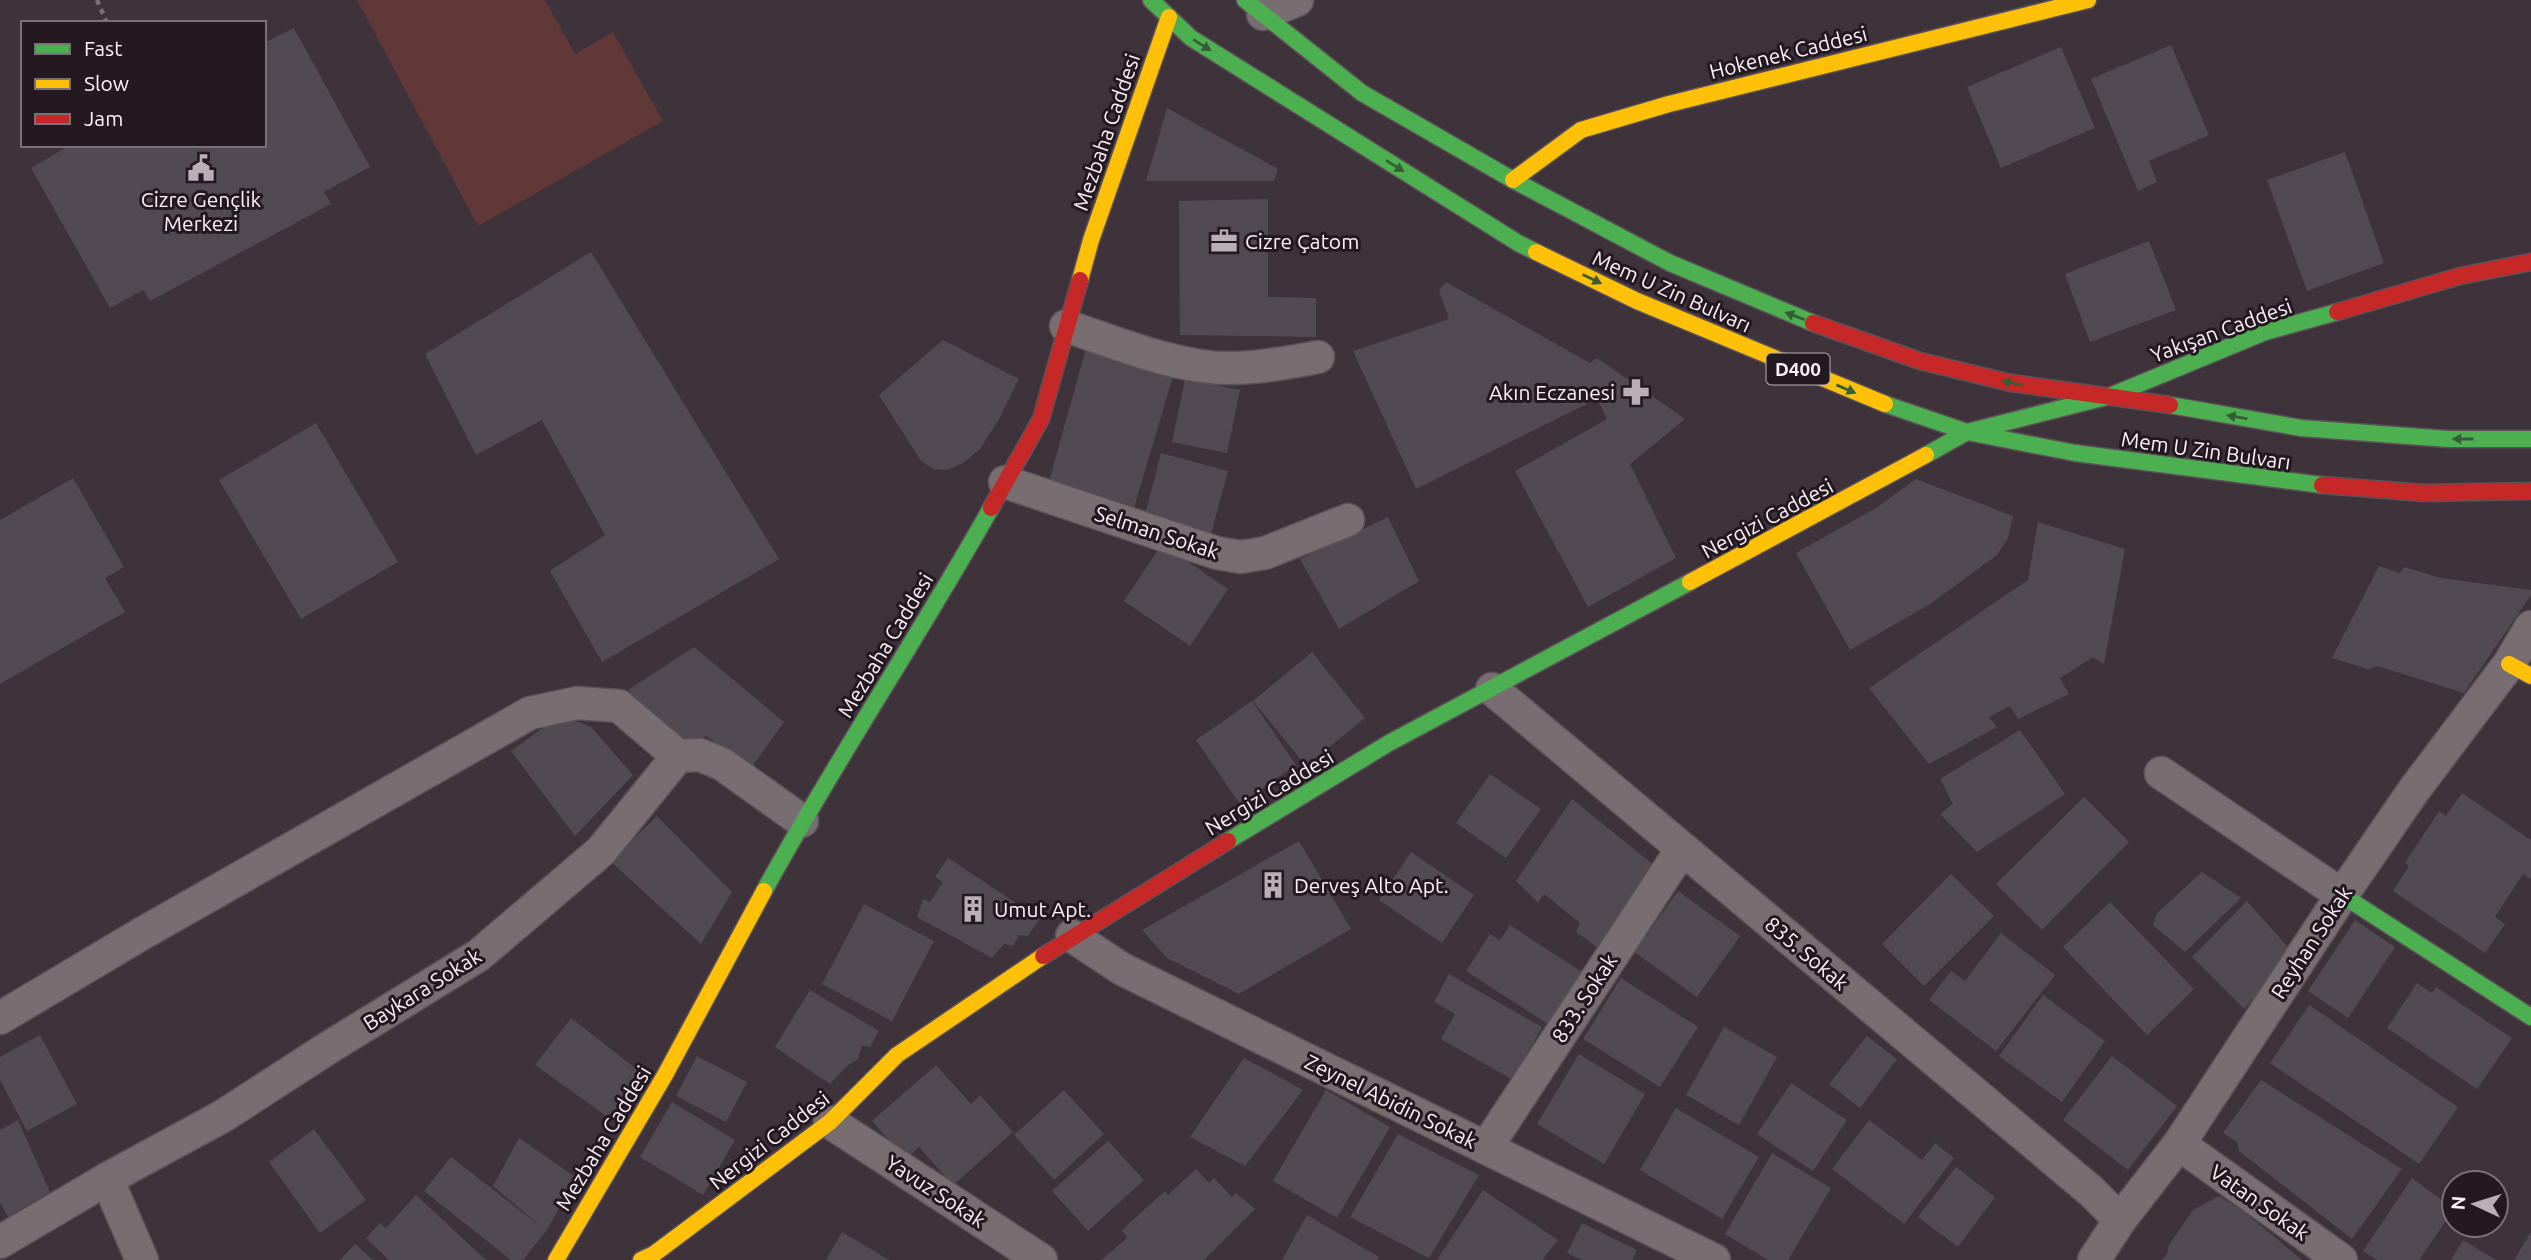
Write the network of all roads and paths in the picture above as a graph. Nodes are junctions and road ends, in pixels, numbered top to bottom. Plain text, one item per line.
1 (97, 0) edge
2 (1151, 0) edge
3 (1297, 0) edge
4 (2088, 0) edge
5 (1254, 7) edge
6 (1169, 17) junction
7 (106, 21) edge
8 (1513, 180) junction
9 (2531, 262) edge
10 (1066, 326) junction
11 (1318, 357) dead end
12 (2110, 396) junction
13 (1967, 432) junction
14 (2531, 439) edge
15 (1005, 482) junction
16 (2531, 491) edge
17 (1348, 520) dead end
18 (2531, 627) edge
19 (2520, 670) edge
20 (1492, 689) junction
21 (678, 755) junction
22 (2161, 773) dead end
23 (802, 821) junction
24 (1682, 849) junction
25 (2342, 895) junction
26 (1072, 936) junction
27 (2531, 1017) edge
28 (0, 1018) edge
29 (830, 1122) junction
30 (2179, 1144) junction
31 (1486, 1148) junction
32 (107, 1180) junction
33 (2120, 1220) junction
34 (0, 1242) edge
35 (142, 1260) edge
36 (556, 1260) edge
37 (641, 1260) edge
38 (1041, 1260) edge
39 (1714, 1260) edge
40 (2094, 1260) edge
41 (2341, 1260) edge

1 - 7 path
2 - 6 street, Mem U Zin Bulvarı / D400
3 - 5 street
4 - 8 street, Hokenek Caddesi
5 - 8 street, Mem U Zin Bulvarı / D400
6 - 10 street, Mezbaha Caddesi
6 -> 13 street, Mem U Zin Bulvarı / D400
12 -> 8 street, Mem U Zin Bulvarı / D400
9 - 12 street, Yakışan Caddesi
10 - 11 street
10 - 15 street, Mezbaha Caddesi
12 - 13 street, Yakışan Caddesi
14 -> 12 street, Mem U Zin Bulvarı / D400
13 - 16 street, Mem U Zin Bulvarı / D400
13 - 20 street, Nergizi Caddesi
15 - 17 street, Selman Sokak
15 - 23 street, Mezbaha Caddesi
18 - 19 street, Reyhan Sokak
19 - 25 street, Reyhan Sokak
20 - 24 street, 835. Sokak
20 - 26 street, Nergizi Caddesi
21 - 23 street
21 - 28 street
21 - 32 street, Baykara Sokak
22 - 25 street
23 - 36 street, Mezbaha Caddesi
24 - 31 street, 833. Sokak
24 - 33 street, 835. Sokak
25 - 27 street
25 - 30 street, Reyhan Sokak
26 - 29 street, Nergizi Caddesi
26 - 31 street, Zeynel Abidin Sokak
29 - 37 street, Nergizi Caddesi
29 - 38 street, Yavuz Sokak
30 - 33 street, Reyhan Sokak
30 - 41 street, Vatan Sokak
31 - 39 street, Zeynel Abidin Sokak
32 - 34 street, Baykara Sokak
32 - 35 street
33 - 40 street, Reyhan Sokak

